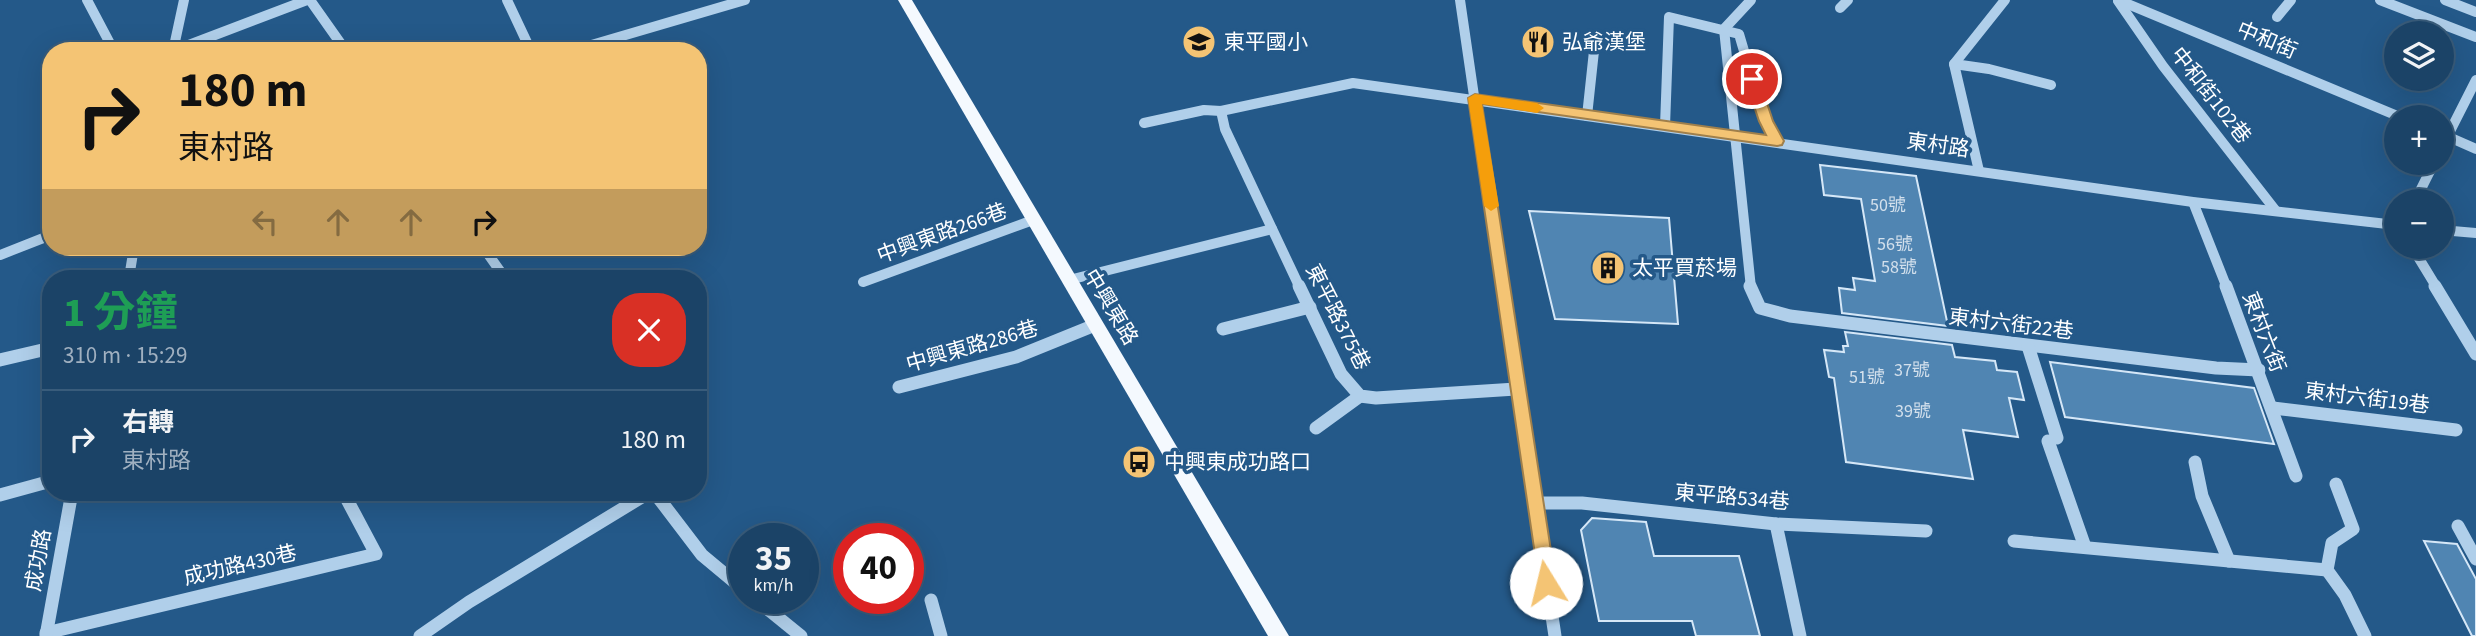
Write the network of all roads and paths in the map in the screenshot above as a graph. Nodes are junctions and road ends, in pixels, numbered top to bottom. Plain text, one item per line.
1 (87, 0) edge
2 (184, 0) edge
3 (309, 0) edge
4 (507, 0) edge
5 (702, 0) edge
6 (745, 0) edge
7 (905, 0) edge
8 (1460, 0) edge
9 (1751, 0) edge
10 (2005, 0) edge
11 (2118, 0) edge
12 (2291, 0) edge
13 (2380, 0) edge
14 (2445, 0) edge
15 (708, 11) junction
16 (2476, 12) edge
17 (2277, 18) dead end
18 (1724, 29) junction
19 (2476, 37) edge
20 (109, 42) edge
21 (175, 42) edge
22 (197, 42) edge
23 (339, 42) edge
24 (527, 42) edge
25 (602, 42) edge
26 (1594, 51) dead end
27 (1954, 64) junction
28 (2476, 80) edge
29 (2051, 85) dead end
30 (1475, 98) junction
31 (2384, 110) edge
32 (1221, 111) junction
33 (1587, 116) junction
34 (2454, 118) edge
35 (1144, 123) dead end
36 (1665, 126) junction
37 (1733, 136) junction
38 (2454, 139) edge
39 (1777, 141) junction
40 (2476, 149) edge
41 (1979, 171) junction
42 (2193, 202) junction
43 (2276, 211) junction
44 (1033, 220) junction
45 (2384, 224) edge
46 (1272, 229) junction
47 (2454, 231) edge
48 (2476, 233) edge
49 (42, 239) edge
50 (0, 255) edge
51 (2419, 259) edge
52 (1069, 280) junction
53 (863, 282) dead end
54 (1311, 307) junction
55 (1095, 325) junction
56 (1223, 329) dead end
57 (2028, 346) junction
58 (42, 350) edge
59 (2476, 354) edge
60 (0, 360) edge
61 (2259, 370) junction
62 (900, 387) dead end
63 (1516, 389) junction
64 (1360, 396) junction
65 (2273, 408) junction
66 (1316, 428) dead end
67 (2456, 430) dead end
68 (2194, 462) dead end
69 (2296, 477) dead end
70 (42, 483) edge
71 (2336, 484) dead end
72 (0, 495) edge
73 (70, 501) edge
74 (349, 501) edge
75 (637, 501) edge
76 (659, 501) edge
77 (1534, 503) junction
78 (1776, 524) junction
79 (2458, 526) dead end
80 (1926, 531) dead end
81 (2014, 541) dead end
82 (2085, 547) junction
83 (2476, 559) edge
84 (2229, 561) junction
85 (2327, 570) junction
86 (728, 577) edge
87 (931, 600) dead end
88 (774, 614) edge
89 (446, 618) joint
90 (46, 635) edge
91 (421, 636) edge
92 (801, 636) edge
93 (941, 636) edge
94 (1279, 636) edge
95 (1555, 636) edge
96 (1800, 636) edge
97 (2365, 636) edge

1 - 20 street
2 - 21 street
3 - 22 street
3 - 23 street
4 - 24 street
5 - 15 street
6 - 15 street
7 - 44 main road, 中興東路
8 - 30 street
9 - 18 street
10 - 27 street
11 - 31 street, 中和街
11 - 43 street, 中和街102巷
12 - 17 street
13 - 19 street
14 - 16 street
15 - 25 street
18 - 36 street
18 - 37 street
18 - 39 street
26 - 33 street
27 - 29 street
27 - 41 street
28 - 34 street
30 - 32 street
30 - 33 street, 東村路
30 - 63 street
32 - 35 street
32 - 46 street, 東平路375巷
33 - 36 street, 東村路
36 - 37 street, 東村路
37 - 39 street, 東村路
37 - 57 street, 東村六街22巷
38 - 40 street
39 - 41 street, 東村路
41 - 42 street, 東村路
42 - 43 street, 東村路
42 - 61 street, 東村六街
43 - 45 street, 東村路
44 - 52 main road, 中興東路
44 - 53 street, 中興東路266巷
46 - 52 street
46 - 54 street, 東平路375巷
47 - 48 street
49 - 50 street
51 - 59 street
52 - 55 main road, 中興東路
54 - 56 street
54 - 64 street, 東平路375巷
55 - 62 street, 中興東路286巷
55 - 94 main road, 中興東路
57 - 61 street, 東村六街22巷
57 - 82 street
58 - 60 street
61 - 65 street, 東村六街
63 - 64 street, 東平路375巷
63 - 77 street
64 - 66 street
65 - 67 street, 東村六街19巷
65 - 69 street, 東村六街
68 - 84 street
70 - 72 street
71 - 85 street
73 - 90 street, 成功路
74 - 90 street, 成功路430巷
75 - 89 street
76 - 86 street
77 - 78 street, 東平路534巷
77 - 95 street
78 - 80 street, 東平路534巷
78 - 96 street
79 - 83 street
81 - 82 street
82 - 84 street
84 - 85 street
85 - 97 street
87 - 93 street
88 - 92 street
89 - 91 street

